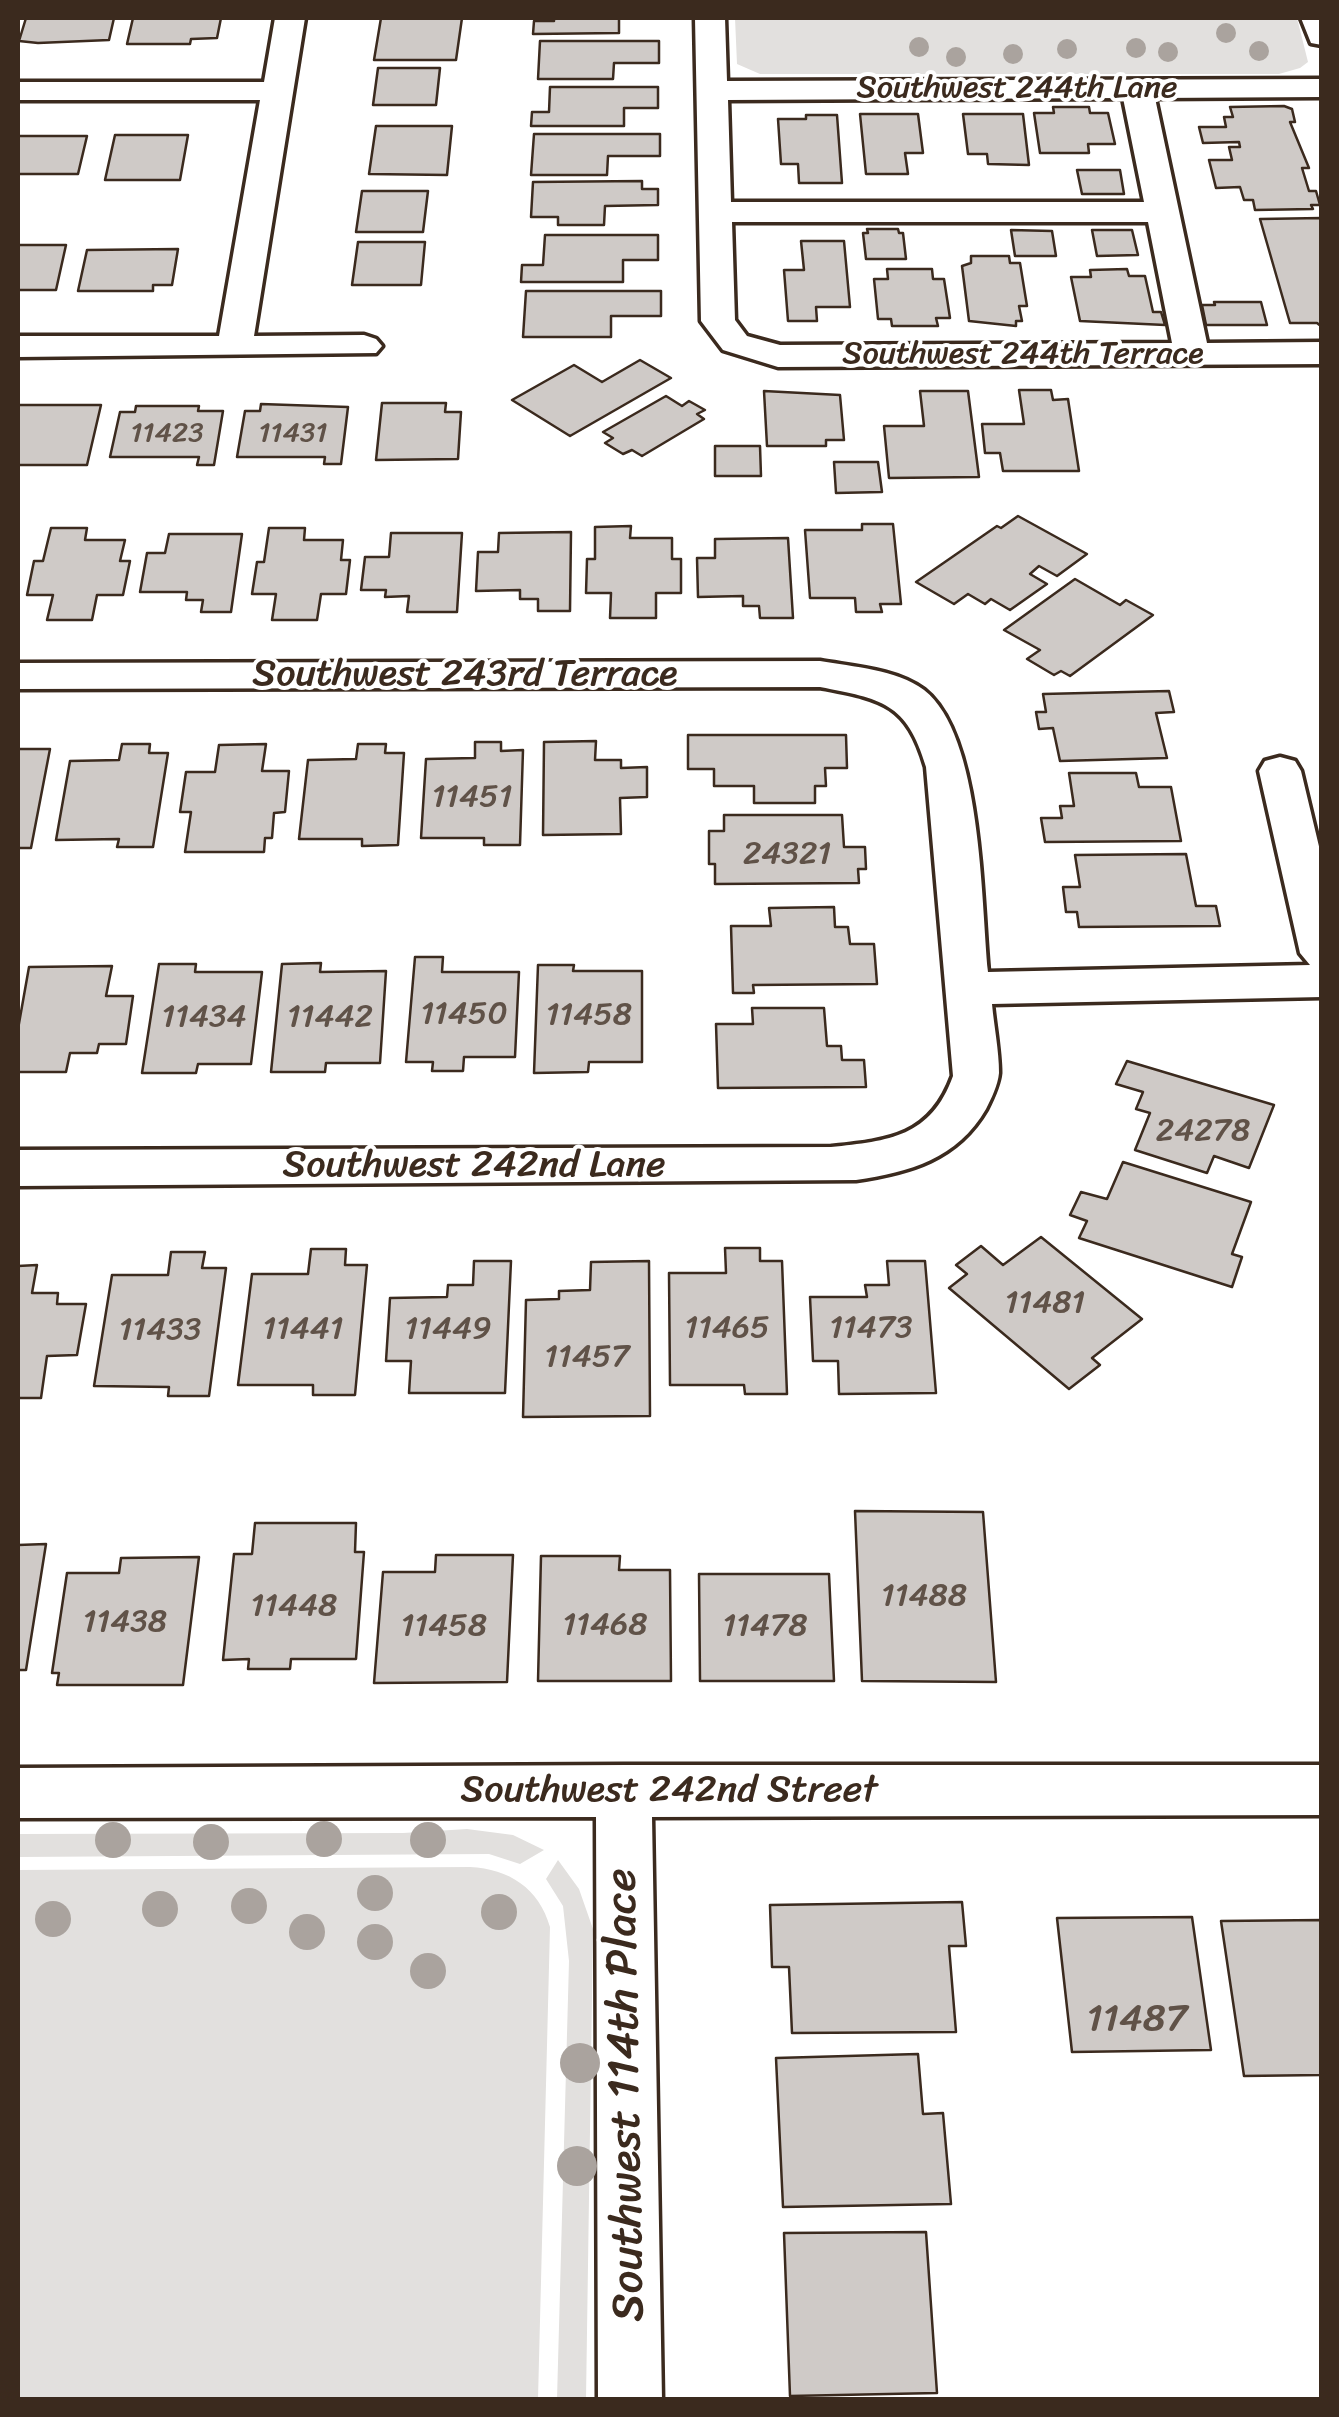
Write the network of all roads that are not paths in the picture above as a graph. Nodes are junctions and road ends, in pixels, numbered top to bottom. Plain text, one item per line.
1 (290, 18) edge
2 (710, 18) edge
3 (1316, 18) edge
4 (1322, 36) edge
5 (1322, 88) edge
6 (1137, 89) junction
7 (277, 91) junction
8 (712, 91) junction
9 (18, 92) edge
10 (715, 212) junction
11 (1162, 212) junction
12 (235, 346) junction
13 (364, 346) dead end
14 (18, 347) edge
15 (1322, 353) edge
16 (1192, 354) junction
17 (18, 676) edge
18 (1280, 771) dead end
19 (1322, 953) edge
20 (1322, 981) edge
21 (968, 988) junction
22 (18, 1168) edge
23 (624, 1790) junction
24 (1322, 1790) edge
25 (18, 1793) edge
26 (630, 2400) edge

1 - 7 street
2 - 8 street
3 - 4 street
5 - 6 street, Southwest 244th Lane
6 - 8 street, Southwest 244th Lane
6 - 11 street
7 - 9 street
7 - 12 street
8 - 10 street
10 - 11 street
10 - 16 street, Southwest 244th Terrace
11 - 16 street
12 - 13 street
12 - 14 street
15 - 16 street, Southwest 244th Terrace
17 - 21 street, Southwest 243rd Terrace
18 - 19 street
20 - 21 street
21 - 22 street, Southwest 242nd Lane
23 - 24 street, Southwest 242nd Street
23 - 25 street, Southwest 242nd Street
23 - 26 street, Southwest 114th Place

